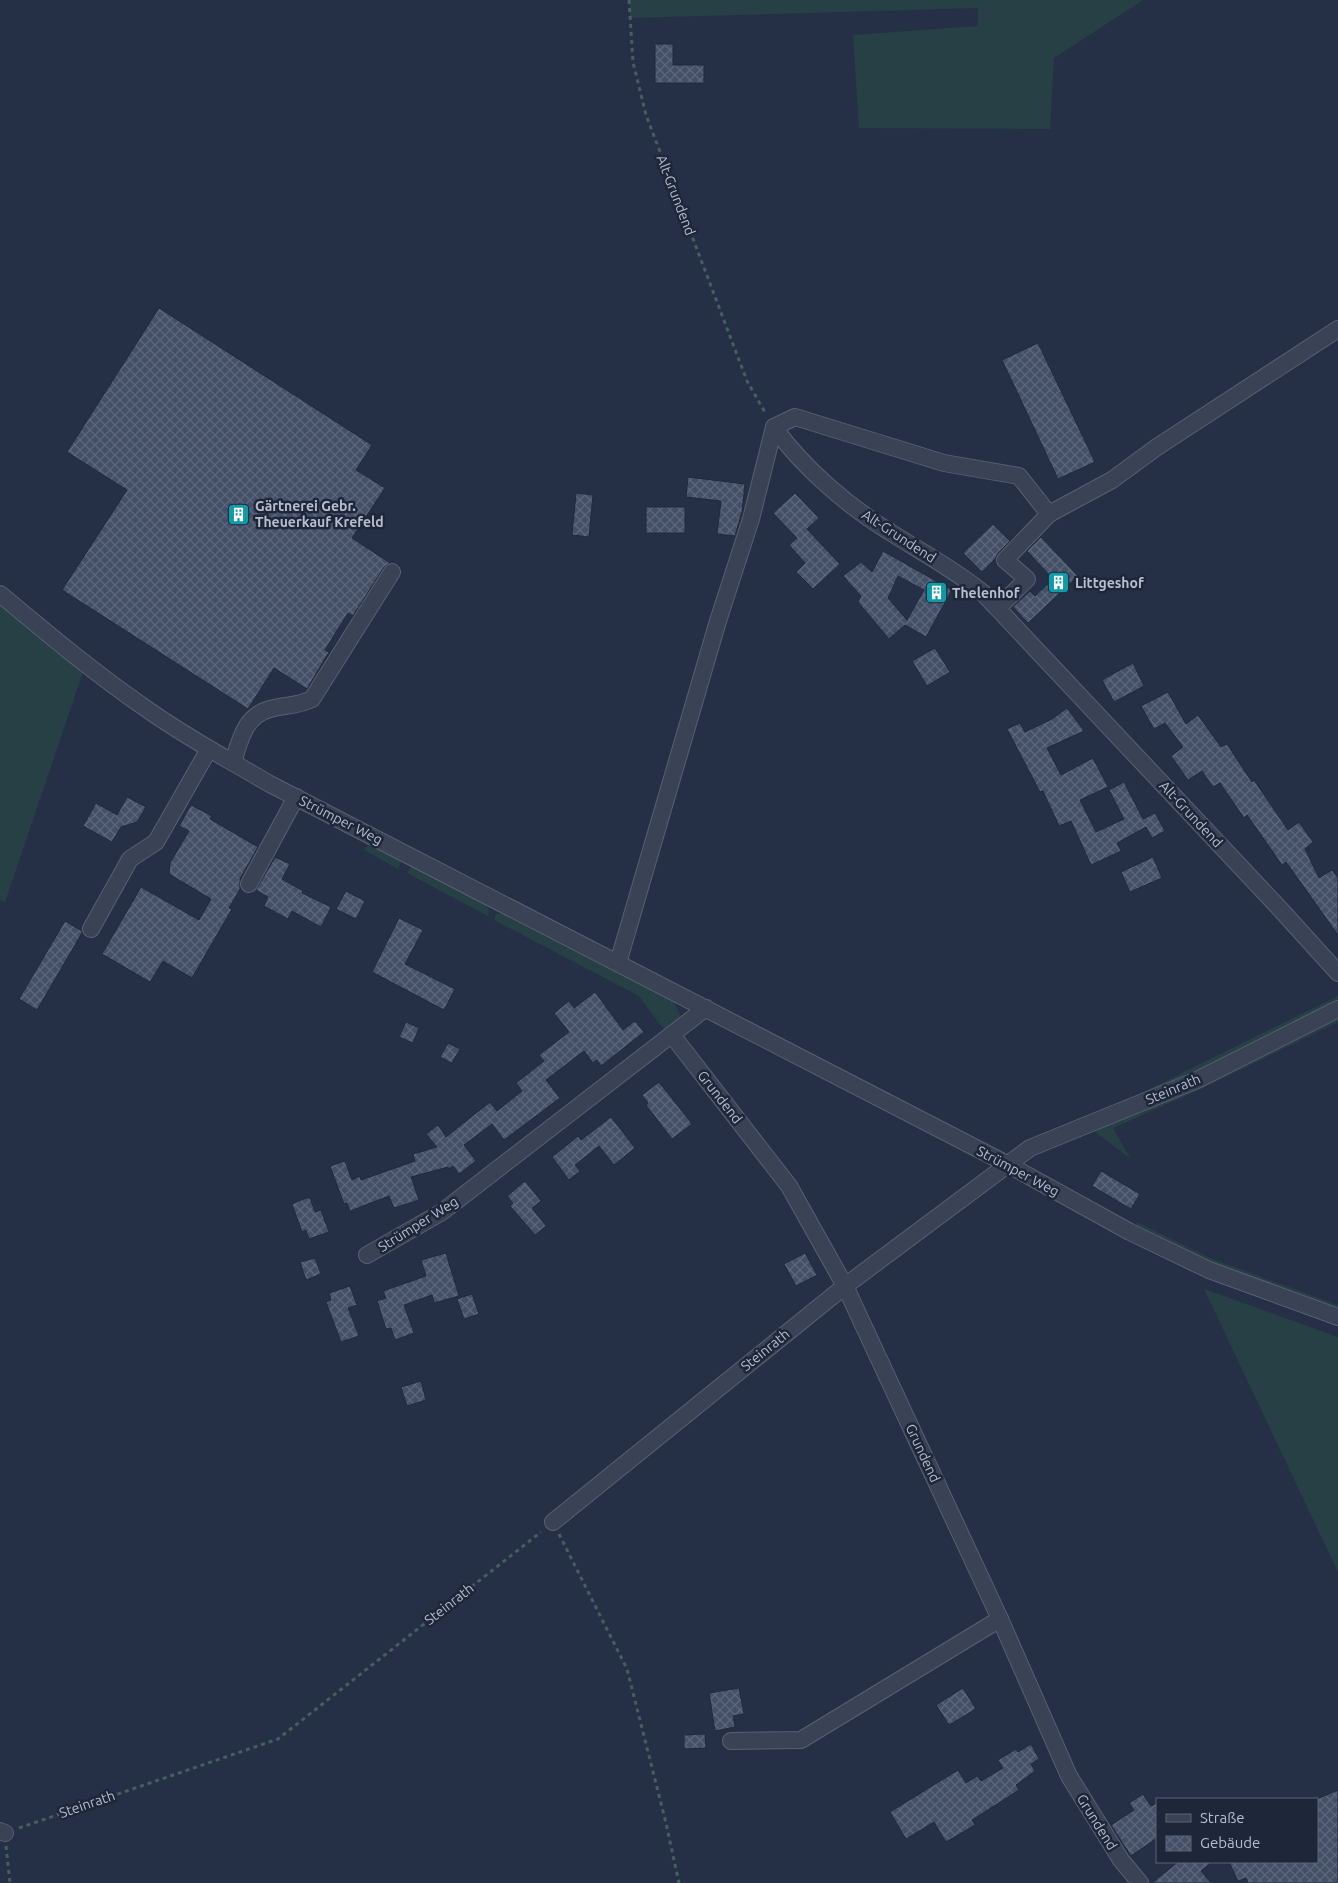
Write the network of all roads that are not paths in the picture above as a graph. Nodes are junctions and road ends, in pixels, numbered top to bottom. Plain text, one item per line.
1 (1338, 329) edge
2 (774, 427) junction
3 (1048, 514) junction
4 (392, 572) dead end
5 (0, 594) edge
6 (998, 608) junction
7 (209, 749) junction
8 (233, 762) junction
9 (296, 797) junction
10 (249, 884) dead end
11 (91, 929) dead end
12 (618, 963) junction
13 (1338, 973) edge
14 (706, 1008) junction
15 (1338, 1009) edge
16 (672, 1035) junction
17 (1007, 1164) junction
18 (367, 1256) dead end
19 (845, 1286) junction
20 (1338, 1317) edge
21 (553, 1522) road end
22 (1000, 1619) junction
23 (731, 1740) dead end
24 (1140, 1883) edge

1 - 3 street
2 - 3 street
2 - 6 street, Alt-Grundend
2 - 12 street
3 - 6 street
4 - 8 street
5 - 7 street, Strümper Weg
6 - 13 street, Alt-Grundend
7 - 8 street, Strümper Weg
7 - 11 street
8 - 9 street, Strümper Weg
9 - 10 street
9 - 12 street, Strümper Weg
12 - 14 street, Strümper Weg
14 - 16 street, Strümper Weg
14 - 17 street, Strümper Weg
15 - 17 street, Steinrath
16 - 18 street, Strümper Weg
16 - 19 street, Grundend
17 - 19 street
17 - 20 street, Strümper Weg
19 - 21 street, Steinrath
19 - 22 street, Grundend
22 - 23 street
22 - 24 street, Grundend

